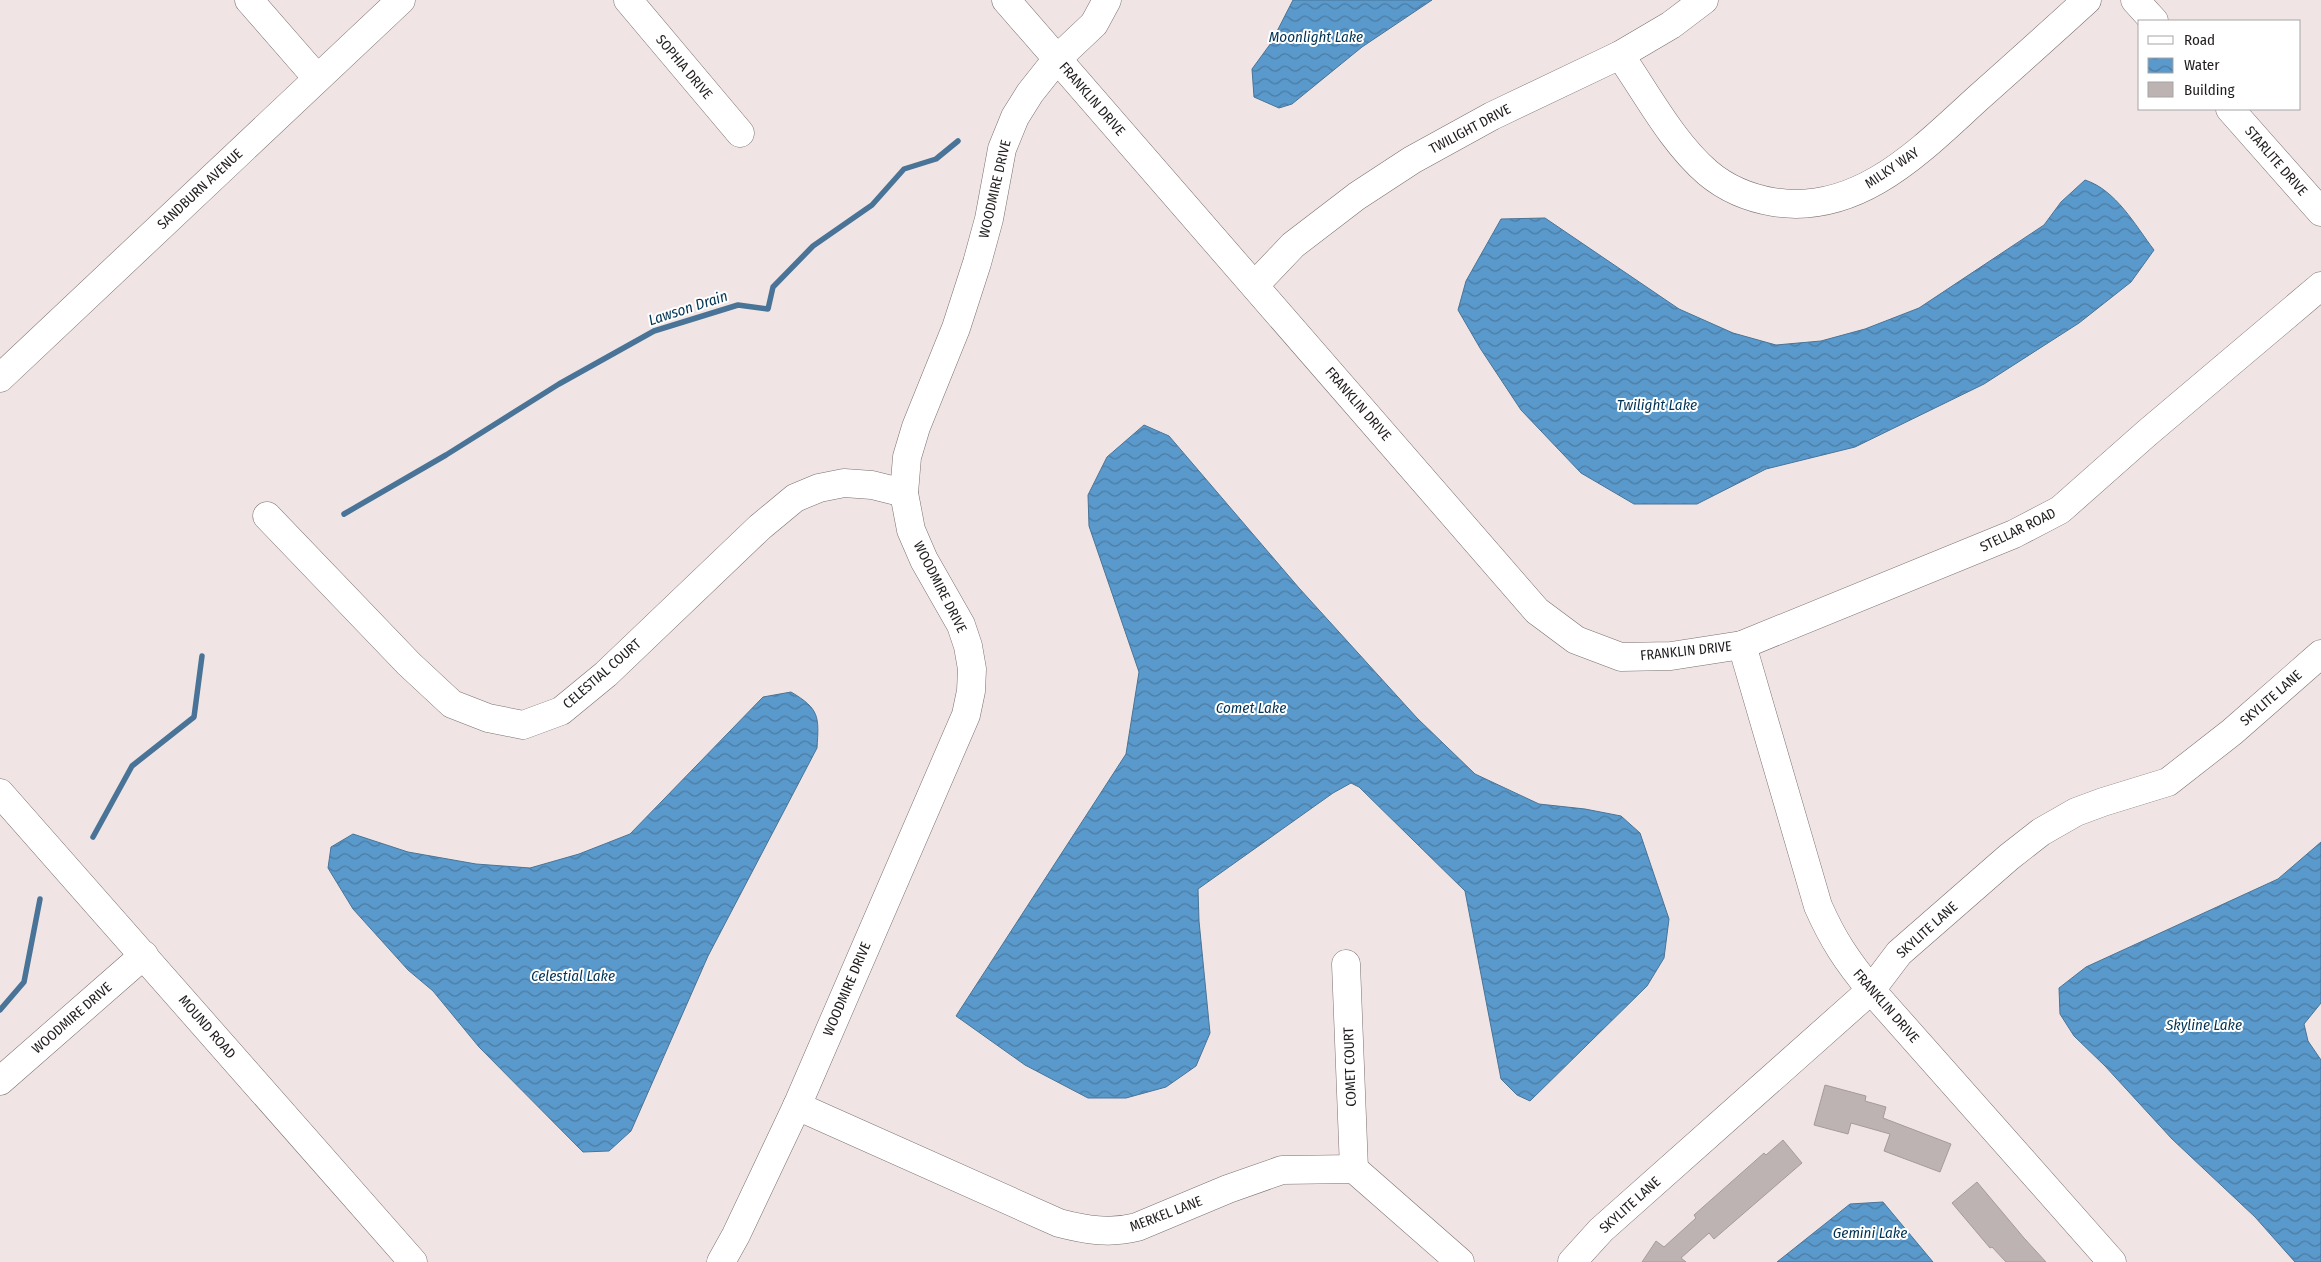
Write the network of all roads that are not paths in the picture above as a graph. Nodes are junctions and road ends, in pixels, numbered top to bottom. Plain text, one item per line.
1 (249, 0) edge
2 (401, 0) edge
3 (628, 0) edge
4 (1006, 0) edge
5 (1107, 0) edge
6 (1704, 0) edge
7 (2087, 0) edge
8 (2135, 0) edge
9 (2153, 20) edge
10 (1620, 55) junction
11 (1057, 59) junction
12 (317, 78) junction
13 (2231, 110) edge
14 (740, 133) dead end
15 (2321, 212) edge
16 (1255, 285) junction
17 (2321, 286) edge
18 (0, 378) edge
19 (904, 493) junction
20 (268, 516) dead end
21 (1742, 645) junction
22 (2321, 654) edge
23 (0, 793) edge
24 (144, 955) junction
25 (1346, 964) dead end
26 (1871, 990) junction
27 (0, 1081) edge
28 (797, 1106) junction
29 (1354, 1169) junction
30 (413, 1262) edge
31 (721, 1262) edge
32 (1460, 1262) edge
33 (1572, 1262) edge
34 (2112, 1262) edge

1 - 12 street
2 - 12 street, SANDBURN AVENUE
3 - 14 street, SOPHIA DRIVE
4 - 11 street, FRANKLIN DRIVE
5 - 11 street, WOODMIRE DRIVE
6 - 10 street, TWILIGHT DRIVE
7 - 10 street, MILKY WAY
8 - 9 street
10 - 16 street, TWILIGHT DRIVE
11 - 16 street, FRANKLIN DRIVE
11 - 19 street, WOODMIRE DRIVE
12 - 18 street, SANDBURN AVENUE
13 - 15 street, STARLITE DRIVE
16 - 21 street, FRANKLIN DRIVE
17 - 21 street, STELLAR ROAD
19 - 20 street, CELESTIAL COURT
19 - 28 street, WOODMIRE DRIVE
21 - 26 street, FRANKLIN DRIVE
22 - 26 street, SKYLITE LANE
23 - 24 street, MOUND ROAD
24 - 27 street, WOODMIRE DRIVE
24 - 30 street, MOUND ROAD
25 - 29 street, COMET COURT
26 - 33 street, SKYLITE LANE
26 - 34 street, FRANKLIN DRIVE
28 - 29 street, MERKEL LANE
28 - 31 street, WOODMIRE DRIVE
29 - 32 street

